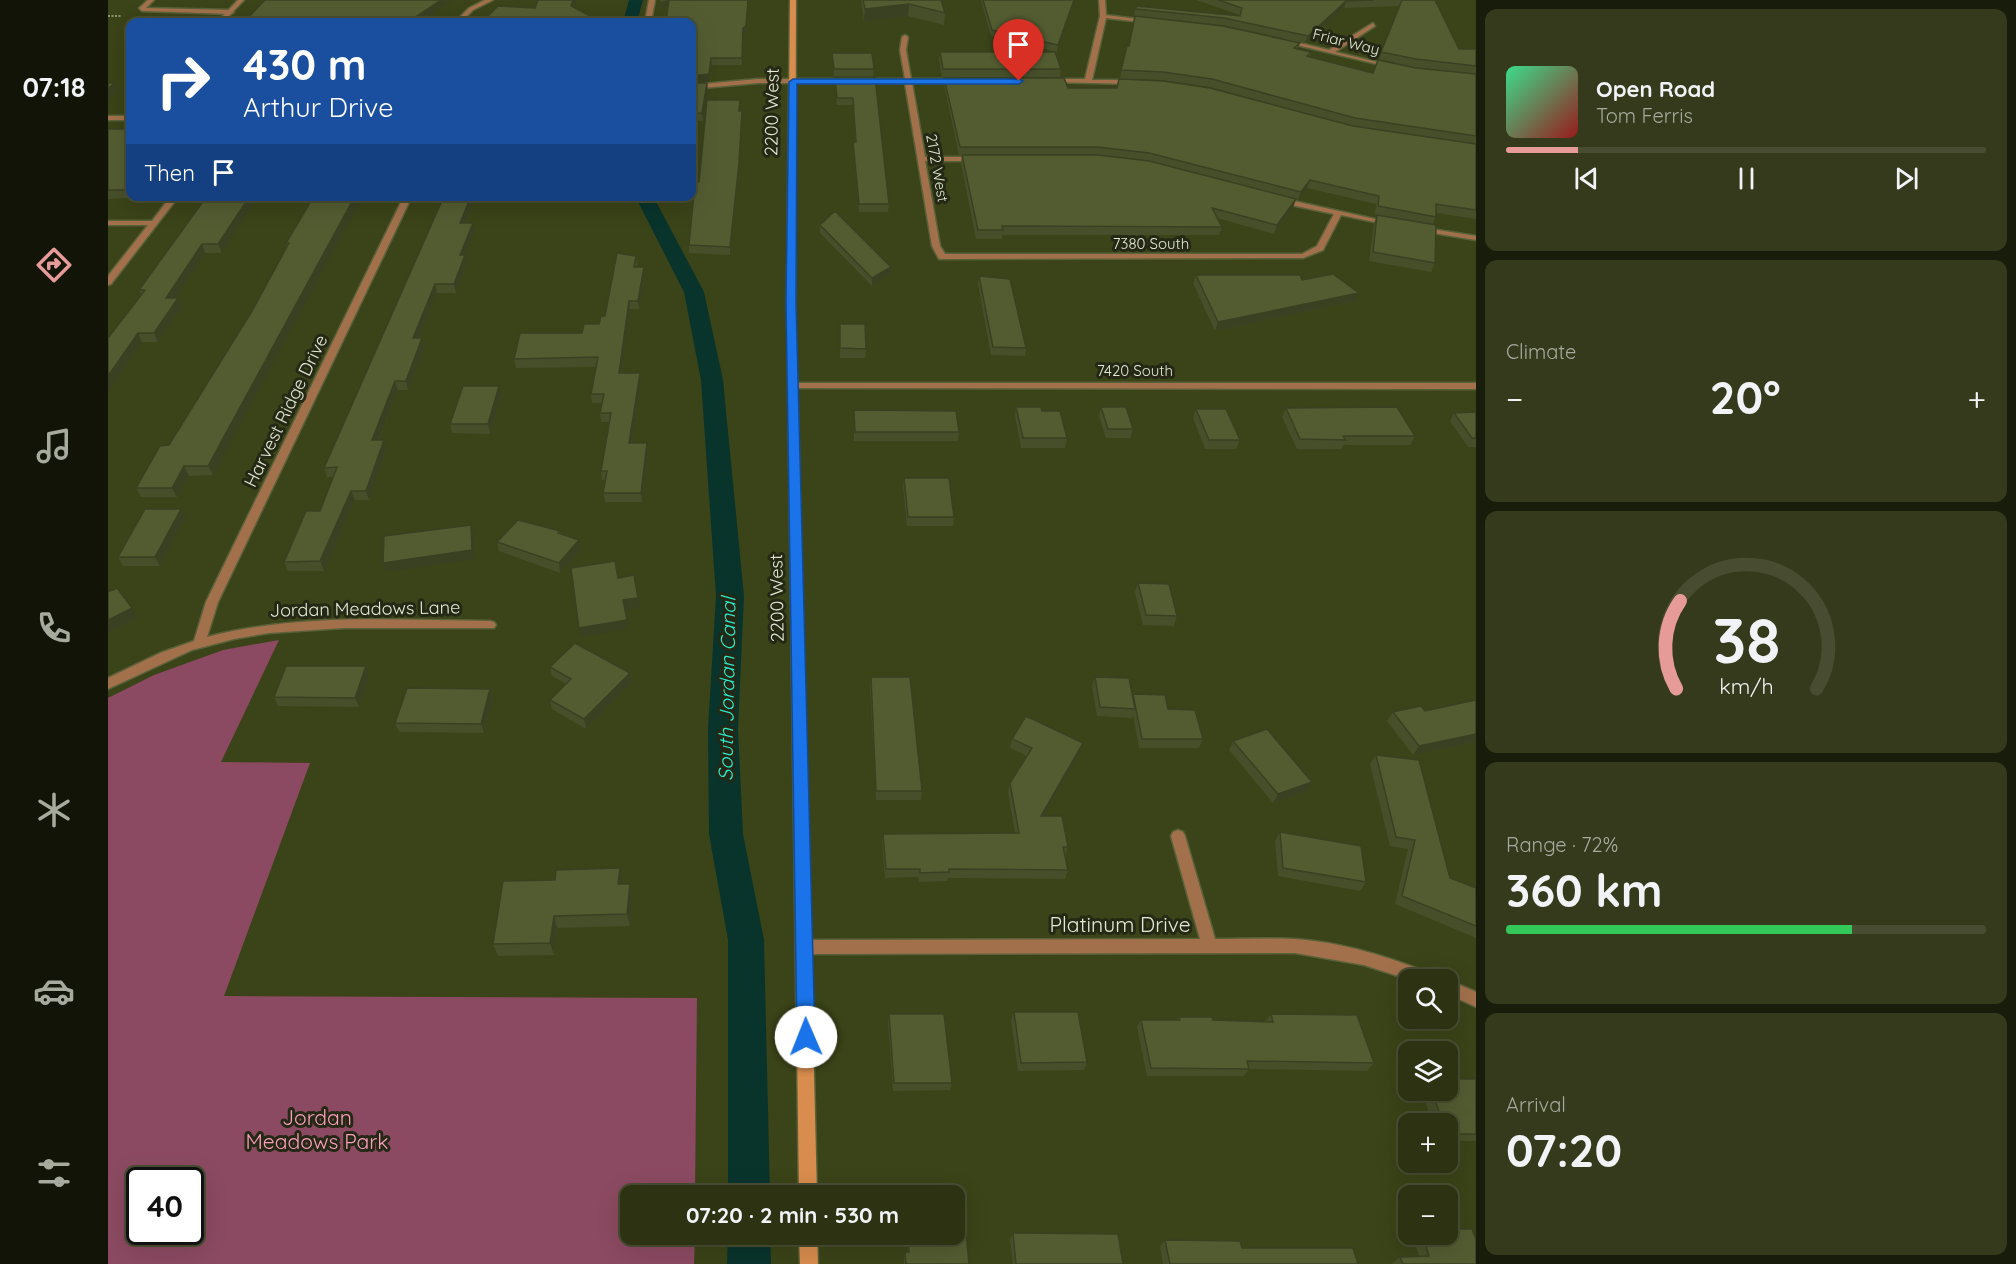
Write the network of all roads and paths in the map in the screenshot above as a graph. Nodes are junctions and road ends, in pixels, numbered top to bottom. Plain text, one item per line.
1 (151, 0) edge
2 (180, 0) edge
3 (242, 0) edge
4 (490, 0) edge
5 (652, 0) edge
6 (793, 0) edge
7 (1102, 0) edge
8 (167, 12) junction
9 (231, 12) junction
10 (108, 16) edge
11 (121, 16) dead end
12 (1103, 16) junction
13 (224, 18) edge
14 (462, 18) edge
15 (649, 18) edge
16 (1156, 21) edge
17 (1373, 25) dead end
18 (905, 37) dead end
19 (1276, 39) edge
20 (1330, 52) junction
21 (1402, 69) edge
22 (974, 81) edge
23 (1042, 81) edge
24 (1088, 81) junction
25 (793, 82) junction
26 (909, 82) junction
27 (1143, 83) edge
28 (696, 87) edge
29 (108, 118) edge
30 (126, 118) edge
31 (921, 159) junction
32 (990, 159) edge
33 (1272, 197) edge
34 (171, 201) edge
35 (406, 201) edge
36 (1338, 213) junction
37 (108, 223) edge
38 (154, 223) junction
39 (1402, 226) edge
40 (1413, 228) edge
41 (1476, 238) edge
42 (942, 257) joint
43 (108, 282) edge
44 (793, 386) junction
45 (1476, 386) edge
46 (490, 625) dead end
47 (200, 643) junction
48 (108, 684) edge
49 (1178, 836) dead end
50 (1209, 945) junction
51 (805, 947) junction
52 (1398, 970) edge
53 (1458, 992) edge
54 (1476, 1000) edge
55 (808, 1185) edge
56 (808, 1245) edge
57 (809, 1264) edge

1 - 8 street
2 - 8 street
3 - 9 street
4 - 14 street
5 - 15 street
6 - 25 street, 2200 West
7 - 12 street
8 - 9 street
9 - 13 street
10 - 11 path
12 - 16 street
12 - 24 street
17 - 20 street
18 - 26 street, 2172 West
19 - 20 street, Friar Way
20 - 21 street, Friar Way
22 - 26 street
23 - 24 street
24 - 27 street
25 - 26 street
25 - 28 street
25 - 44 street, 2200 West
26 - 31 street, 2172 West
29 - 30 street
31 - 32 street
31 - 42 street, 2172 West
33 - 36 street
34 - 38 street
35 - 47 street, Harvest Ridge Drive
36 - 39 street
36 - 42 street, 7380 South
37 - 38 street
38 - 43 street
40 - 41 street
44 - 45 street, 7420 South
44 - 51 street, 2200 West
46 - 47 street, Jordan Meadows Lane
47 - 48 street, Jordan Meadows Lane
49 - 50 street
50 - 51 street, Platinum Drive
50 - 52 street, Platinum Drive
51 - 55 street, 2200 West
53 - 54 street
56 - 57 street

